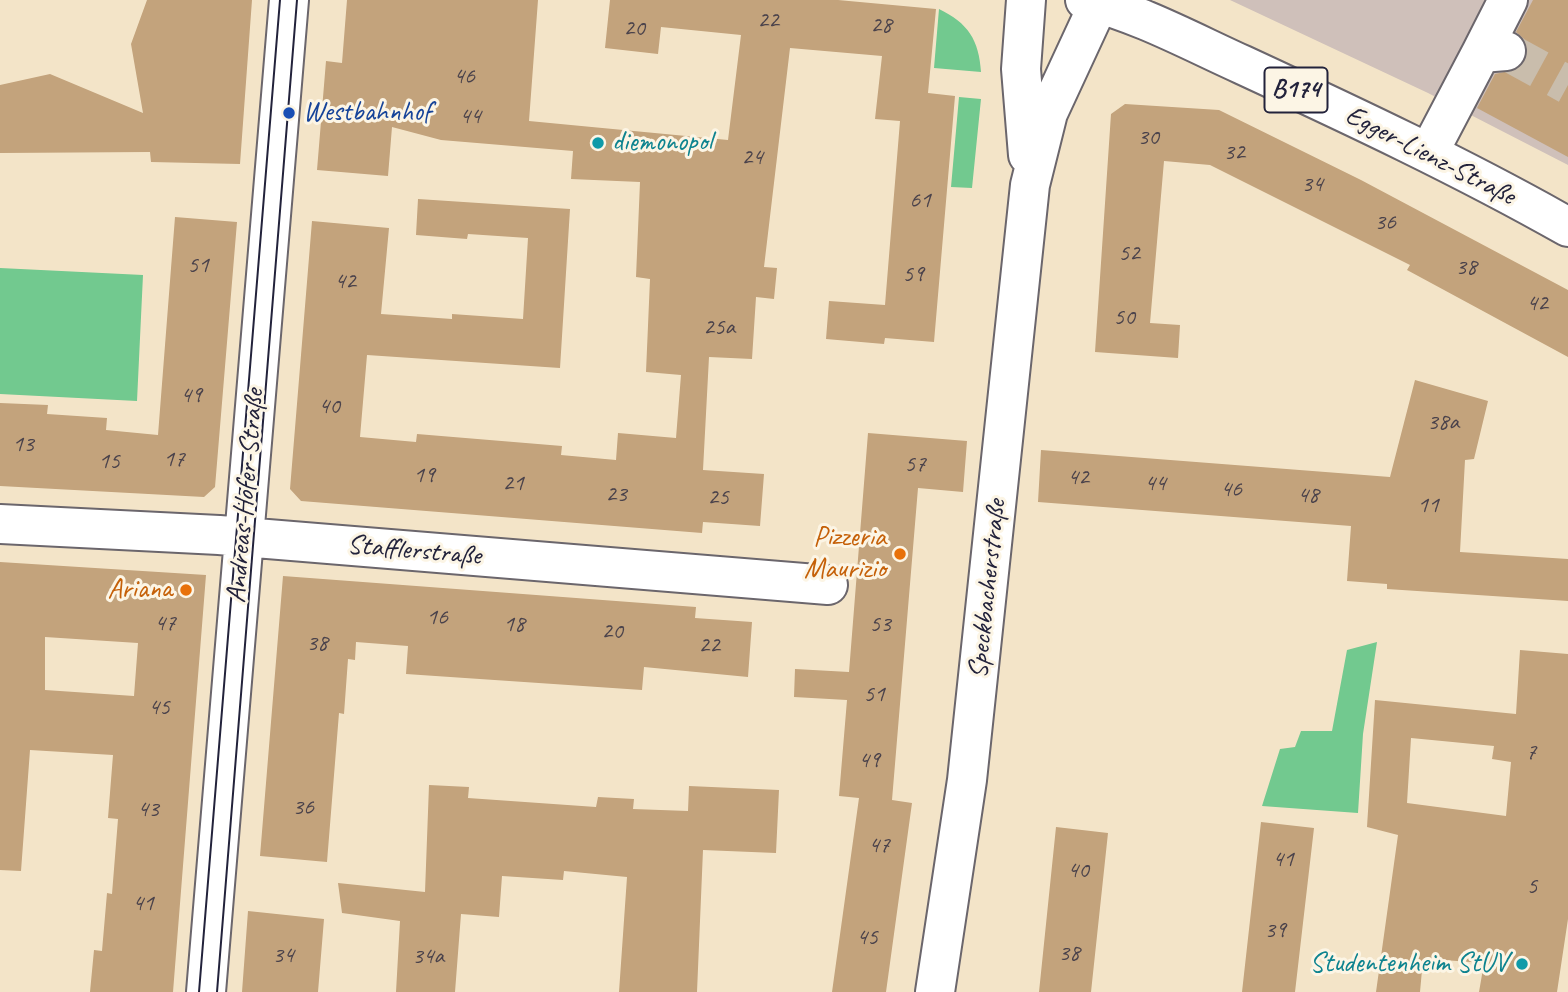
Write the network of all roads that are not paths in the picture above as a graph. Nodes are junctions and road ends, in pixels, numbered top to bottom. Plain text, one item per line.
1 (289, 0) edge
2 (1026, 0) edge
3 (1508, 0) edge
4 (1093, 1) edge
5 (1429, 152) junction
6 (1030, 185) junction
7 (1568, 227) edge
8 (0, 524) edge
9 (243, 538) junction
10 (828, 585) dead end
11 (206, 992) edge
12 (935, 992) edge

1 - 9 street, Andreas-Hofer-Straße
2 - 6 street, Speckbacherstraße
3 - 5 street
4 - 5 street, Egger-Lienz-Straße / B174
4 - 6 street, Speckbacherstraße
5 - 7 street, Egger-Lienz-Straße / B174
6 - 12 street, Speckbacherstraße
8 - 9 street, Stafflerstraße
9 - 10 street, Stafflerstraße
9 - 11 street, Andreas-Hofer-Straße

